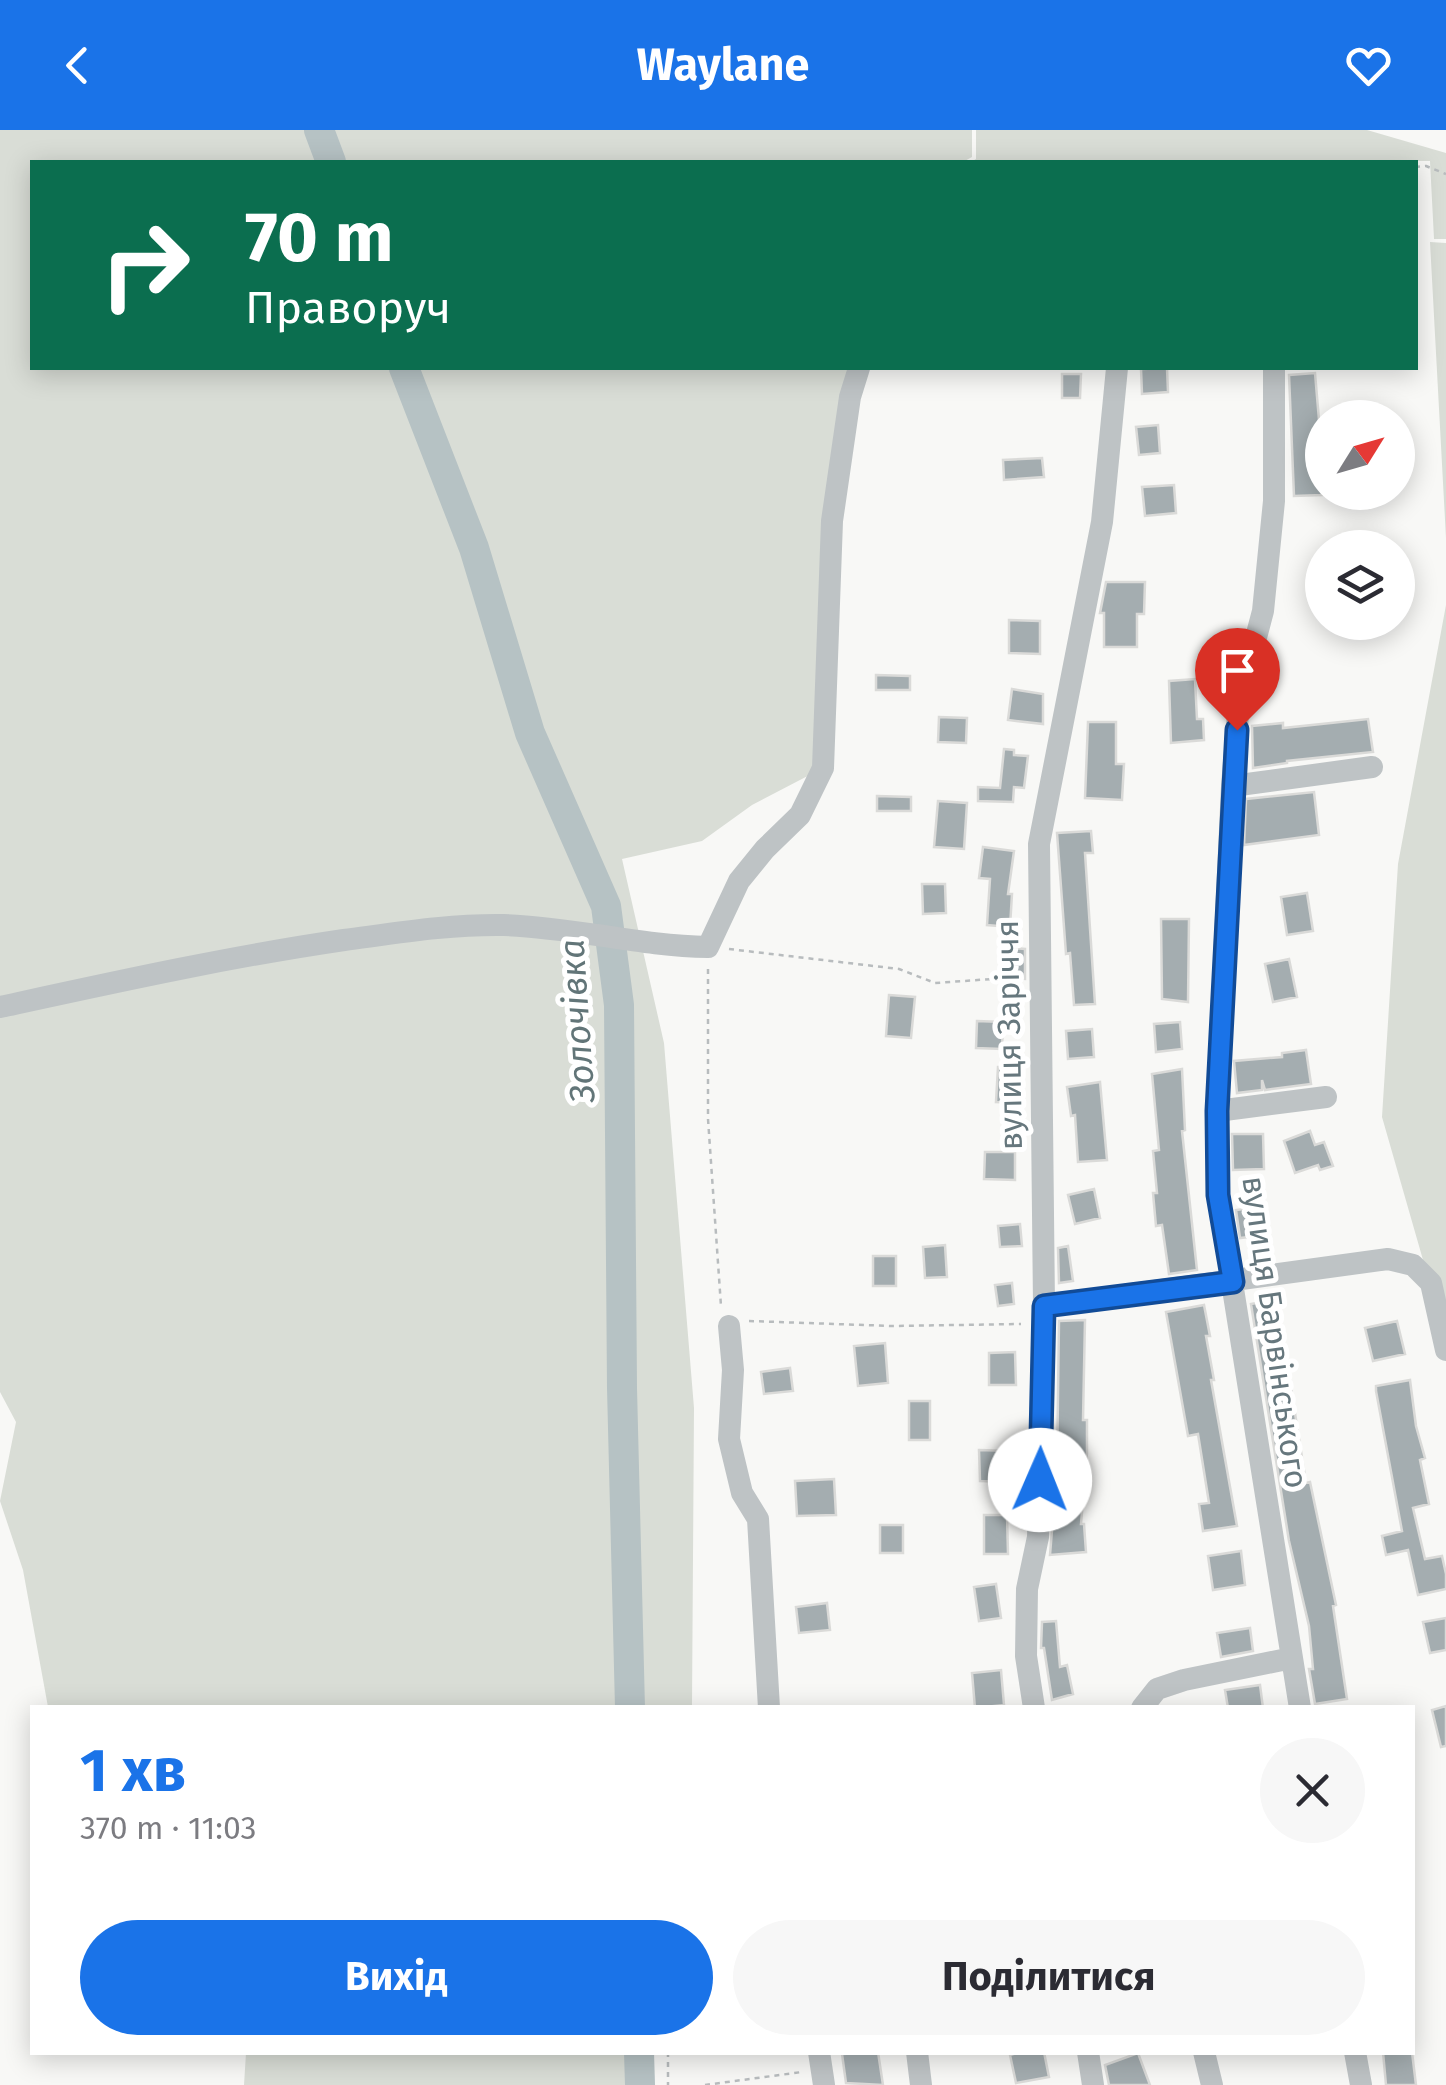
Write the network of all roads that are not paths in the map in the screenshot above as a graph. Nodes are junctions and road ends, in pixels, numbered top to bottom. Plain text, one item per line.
1 (857, 370) edge
2 (1117, 370) edge
3 (1274, 370) edge
4 (1372, 767) dead end
5 (1232, 786) junction
6 (0, 1006) edge
7 (1326, 1097) dead end
8 (1217, 1111) junction
9 (1233, 1282) junction
10 (1043, 1315) junction
11 (729, 1326) road end
12 (1446, 1350) edge
13 (1292, 1658) junction
14 (769, 1705) edge
15 (1034, 1705) edge
16 (1144, 1705) edge
17 (1300, 1705) edge
18 (917, 2055) edge
19 (1088, 2055) edge
20 (1205, 2055) edge
21 (1355, 2055) edge
22 (922, 2085) edge
23 (1093, 2085) edge
24 (1212, 2085) edge
25 (1360, 2085) edge

1 - 6 street
2 - 10 street, вулиця Заріччя
3 - 5 street, вулиця Барвінського
4 - 5 street
5 - 8 street, вулиця Барвінського
7 - 8 street
8 - 9 street, вулиця Барвінського
9 - 10 street
9 - 12 street
9 - 13 street, вулиця Барвінського
10 - 15 street, вулиця Заріччя
11 - 14 street
13 - 16 street
13 - 17 street, вулиця Барвінського
18 - 22 street
19 - 23 street
20 - 24 street
21 - 25 street

